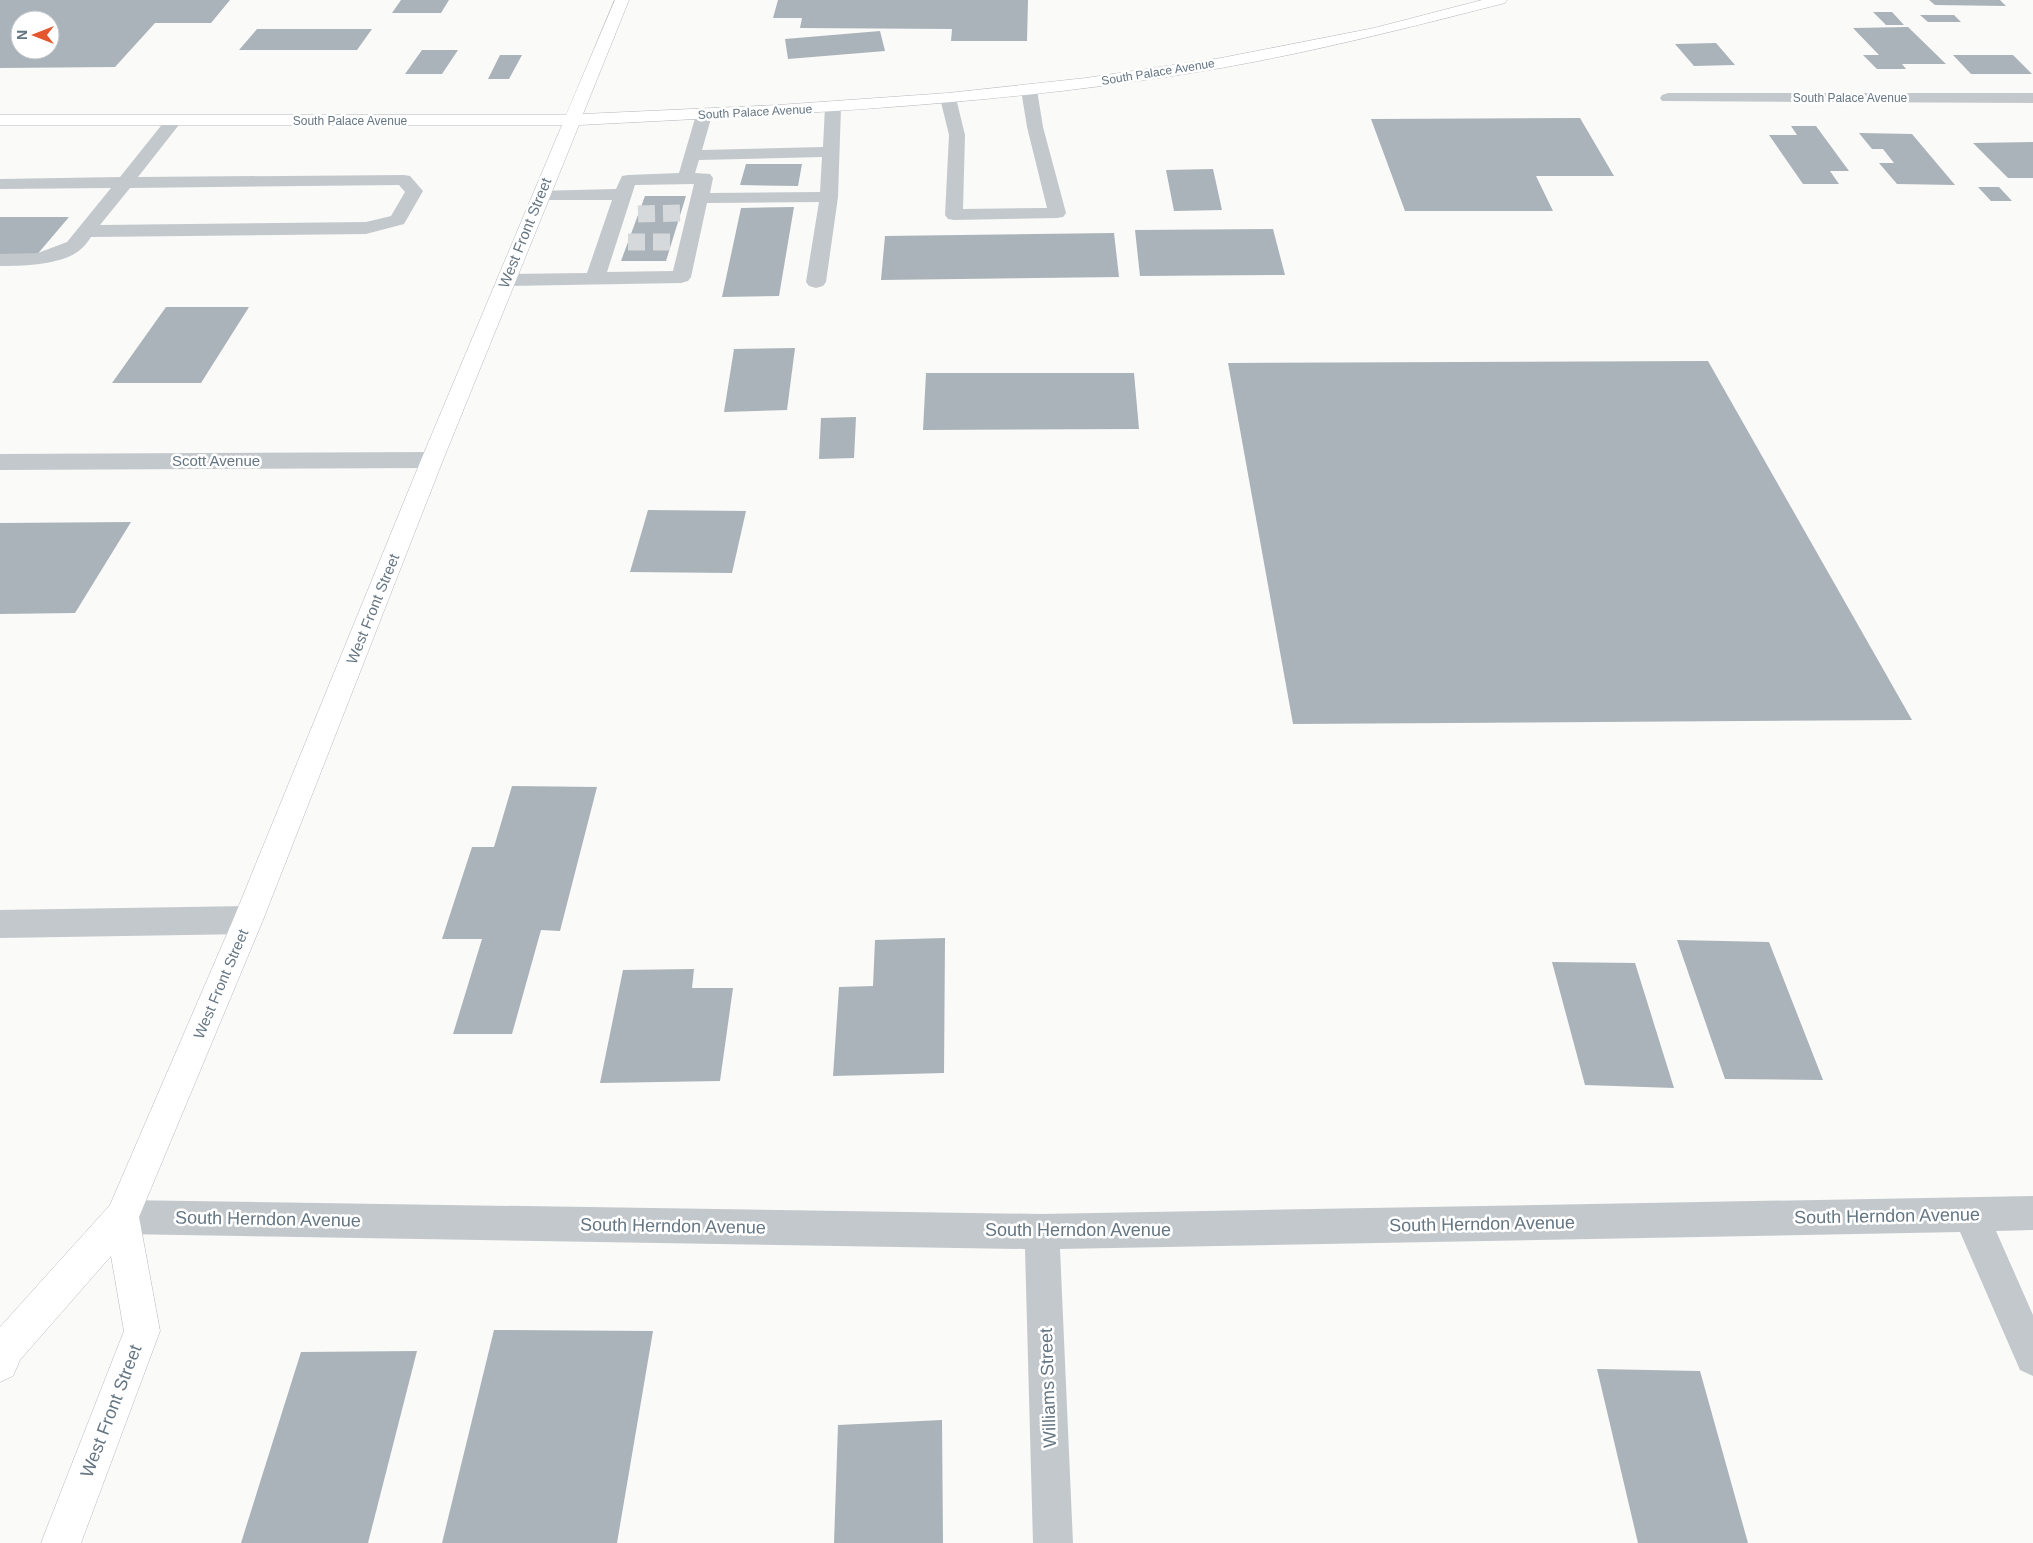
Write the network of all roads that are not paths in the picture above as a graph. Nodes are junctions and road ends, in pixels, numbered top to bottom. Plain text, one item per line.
1 (622, 0) edge
2 (1500, 0) edge
3 (1029, 90) junction
4 (948, 98) junction
5 (1668, 98) dead end
6 (2033, 98) edge
7 (833, 107) junction
8 (704, 115) junction
9 (0, 120) edge
10 (572, 120) junction
11 (174, 121) junction
12 (831, 152) junction
13 (692, 155) junction
14 (685, 178) junction
15 (126, 182) junction
16 (0, 184) edge
17 (624, 194) junction
18 (541, 195) junction
19 (829, 197) junction
20 (692, 208) junction
21 (618, 214) junction
22 (638, 214) tunnel mouth
23 (88, 231) junction
24 (607, 242) junction
25 (628, 242) tunnel mouth
26 (0, 260) edge
27 (595, 278) junction
28 (506, 280) junction
29 (816, 282) dead end
30 (432, 460) junction
31 (0, 462) edge
32 (248, 920) junction
33 (0, 924) edge
34 (2033, 1213) edge
35 (1970, 1214) junction
36 (122, 1217) junction
37 (1042, 1232) junction
38 (2033, 1357) edge
39 (0, 1363) edge
40 (61, 1543) edge
41 (1054, 1543) edge

1 - 10 main road, West Front Street
2 - 3 main road, South Palace Avenue
3 - 4 main road, South Palace Avenue
3 - 4 street
4 - 7 main road, South Palace Avenue
5 - 6 street, South Palace Avenue
7 - 8 main road, South Palace Avenue
7 - 12 street
8 - 10 main road, South Palace Avenue
8 - 13 street
9 - 11 main road, South Palace Avenue
10 - 11 main road, South Palace Avenue
10 - 18 main road, West Front Street
11 - 15 street
12 - 13 street
12 - 19 street
13 - 14 street
14 - 17 street
14 - 20 street
15 - 16 street
15 - 23 street
15 - 23 street
17 - 18 street
17 - 21 street
18 - 28 main road, West Front Street
19 - 20 street
19 - 29 street
20 - 27 street
21 - 22 street
21 - 24 street
23 - 26 street
24 - 25 street
24 - 27 street
27 - 28 street
28 - 30 main road, West Front Street
30 - 31 street, Scott Avenue
30 - 32 main road, West Front Street
32 - 33 street
32 - 36 main road, West Front Street
34 - 35 street, South Herndon Avenue
35 - 37 street, South Herndon Avenue
35 - 38 street
36 - 37 street, South Herndon Avenue
36 - 39 main road, West Front Street
36 - 40 main road, West Front Street
37 - 41 street, Williams Street

